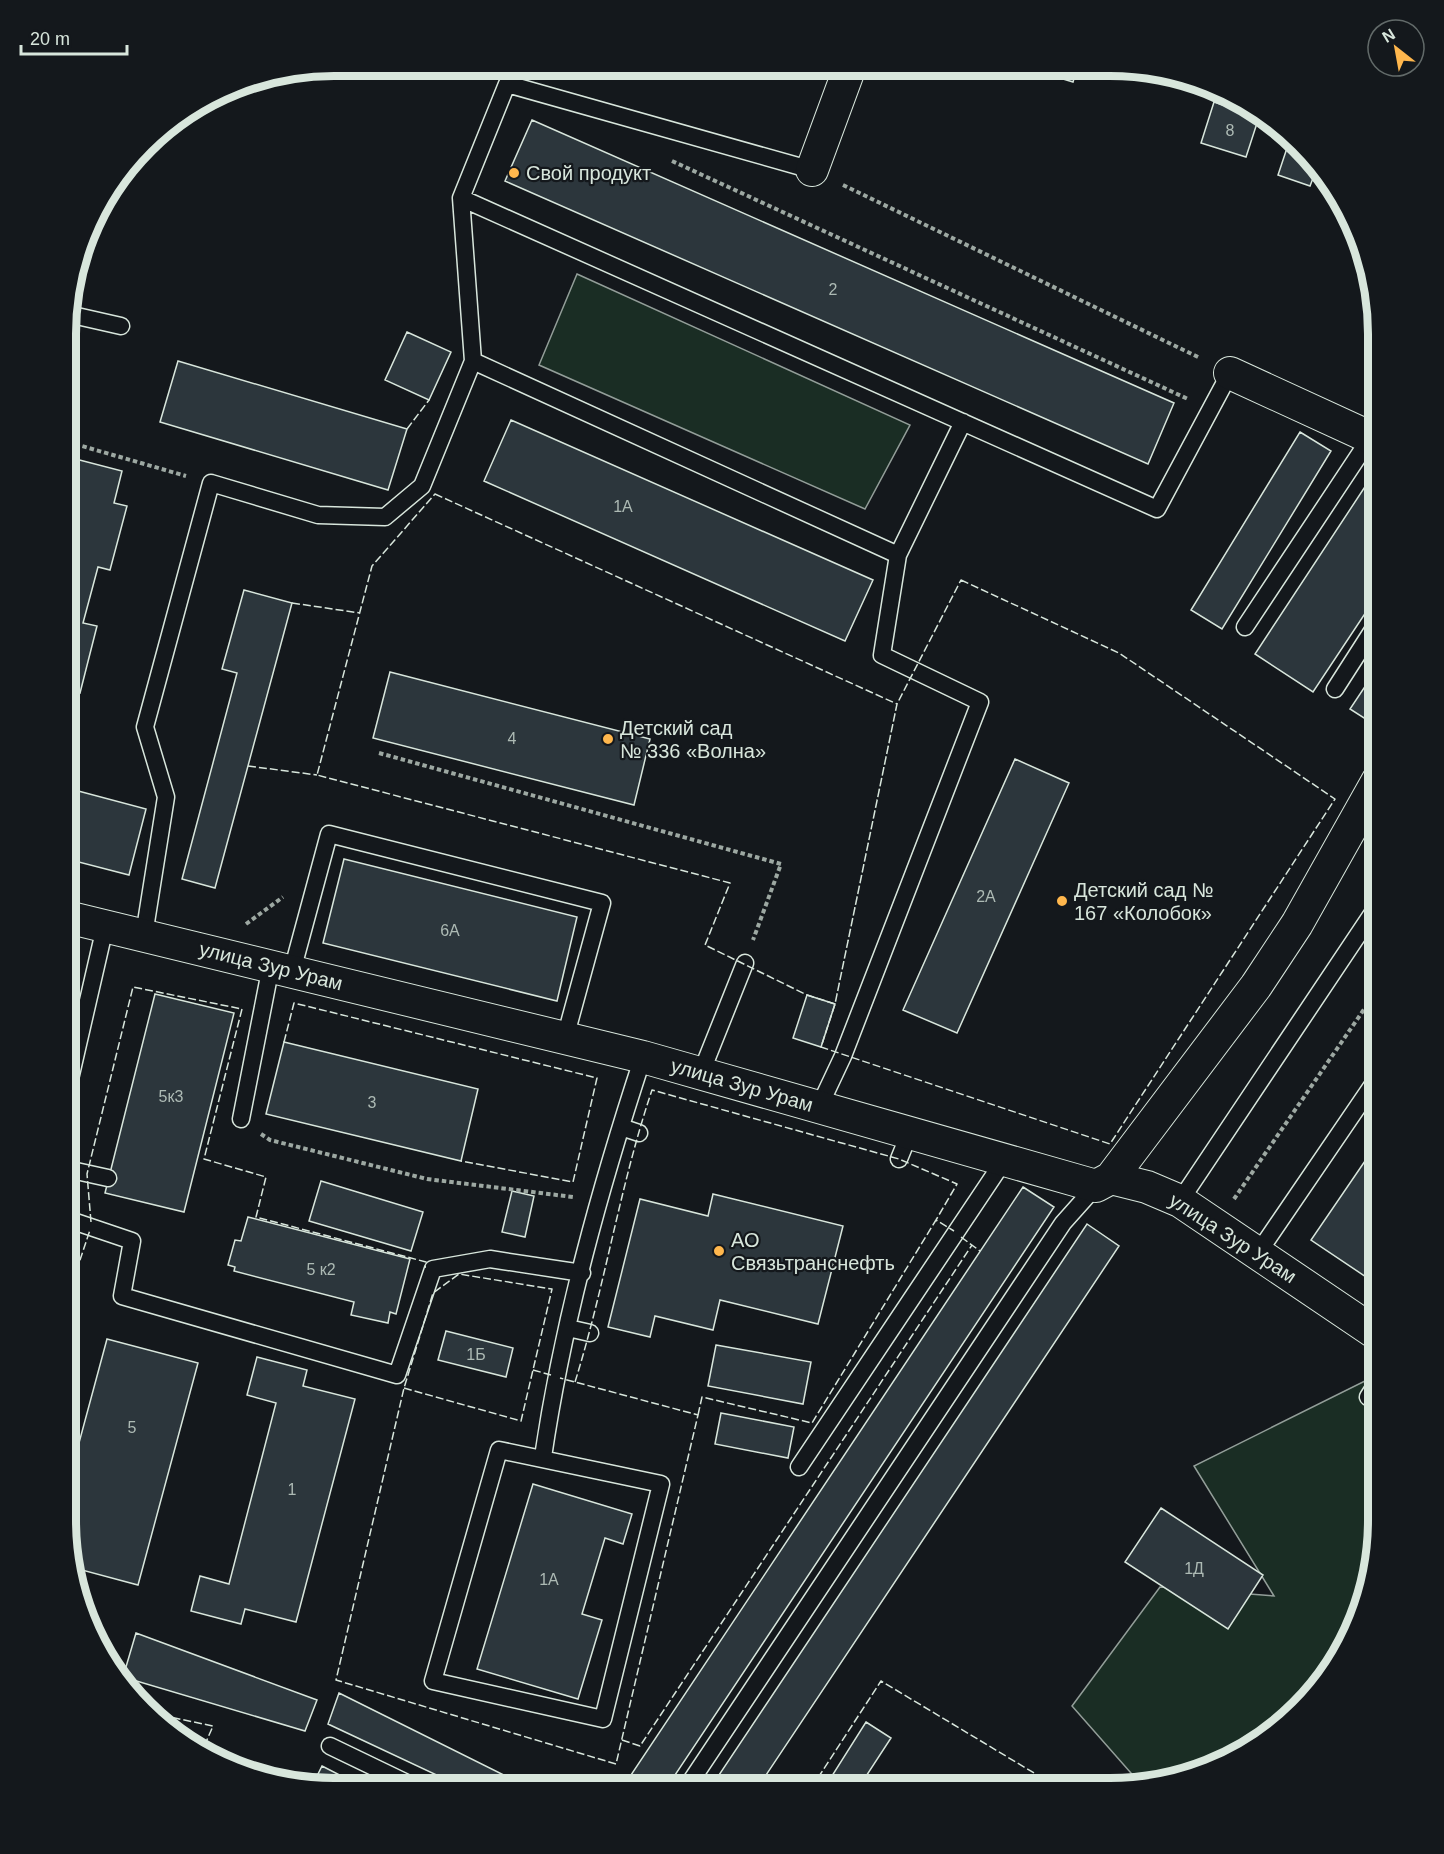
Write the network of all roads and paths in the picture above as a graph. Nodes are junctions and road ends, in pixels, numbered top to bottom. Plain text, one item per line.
1 (847, 76) edge
2 (669, 159) dead end
3 (812, 170) junction
4 (461, 198) junction
5 (77, 316) edge
6 (121, 326) dead end
7 (473, 361) junction
8 (1230, 373) junction
9 (1210, 410) junction
10 (963, 422) junction
11 (1368, 436) edge
12 (76, 444) edge
13 (1368, 449) edge
14 (211, 483) junction
15 (898, 555) junction
16 (1245, 627) dead end
17 (1368, 638) edge
18 (1335, 689) dead end
19 (379, 753) dead end
20 (1368, 813) edge
21 (320, 869) junction
22 (76, 919) edge
23 (1368, 920) edge
24 (244, 926) dead end
25 (105, 927) junction
26 (144, 935) junction
27 (745, 963) joint
28 (281, 969) junction
29 (1368, 1003) edge
30 (565, 1038) junction
31 (76, 1053) edge
32 (643, 1057) junction
33 (701, 1074) junction
34 (1368, 1092) edge
35 (819, 1107) junction
36 (241, 1119) joint
37 (621, 1127) junction
38 (639, 1132) dead end
39 (1005, 1160) junction
40 (76, 1171) edge
41 (108, 1178) dead end
42 (1104, 1182) junction
43 (598, 1200) junction
44 (1180, 1201) junction
45 (1231, 1205) dead end
46 (76, 1222) edge
47 (1258, 1253) junction
48 (582, 1273) junction
49 (568, 1328) junction
50 (1368, 1328) edge
51 (590, 1333) dead end
52 (543, 1457) junction
53 (799, 1467) dead end
54 (330, 1746) dead end
55 (396, 1778) edge
56 (693, 1778) edge

1 - 3 street
2 - 9 path
3 - 4 lane
3 - 8 path
4 - 7 lane
4 - 10 lane
5 - 6 lane
7 - 14 lane
7 - 15 lane
8 - 9 lane
8 - 11 street
9 - 10 lane
10 - 15 lane
12 - 14 path
13 - 16 lane
14 - 26 lane
15 - 35 lane
17 - 18 lane
19 - 27 path
20 - 42 street
21 - 24 path
21 - 28 lane
21 - 30 lane
22 - 25 street, улица Зур Урам
23 - 44 lane
25 - 26 street, улица Зур Урам
25 - 31 lane
26 - 28 street, улица Зур Урам
27 - 33 lane
28 - 30 street, улица Зур Урам
28 - 36 lane
29 - 45 path
30 - 32 street, улица Зур Урам
32 - 33 street, улица Зур Урам
32 - 37 lane
33 - 35 street, улица Зур Урам
34 - 47 lane
35 - 39 street, улица Зур Урам
36 - 43 path
37 - 38 lane
37 - 43 lane
39 - 42 street, улица Зур Урам
39 - 53 lane
40 - 41 lane
42 - 44 street, улица Зур Урам
42 - 56 lane
43 - 48 lane
44 - 47 street, улица Зур Урам
46 - 48 lane
47 - 50 street, улица Зур Урам
48 - 49 lane
49 - 51 lane
49 - 52 lane
52 - 52 lane
54 - 55 lane

